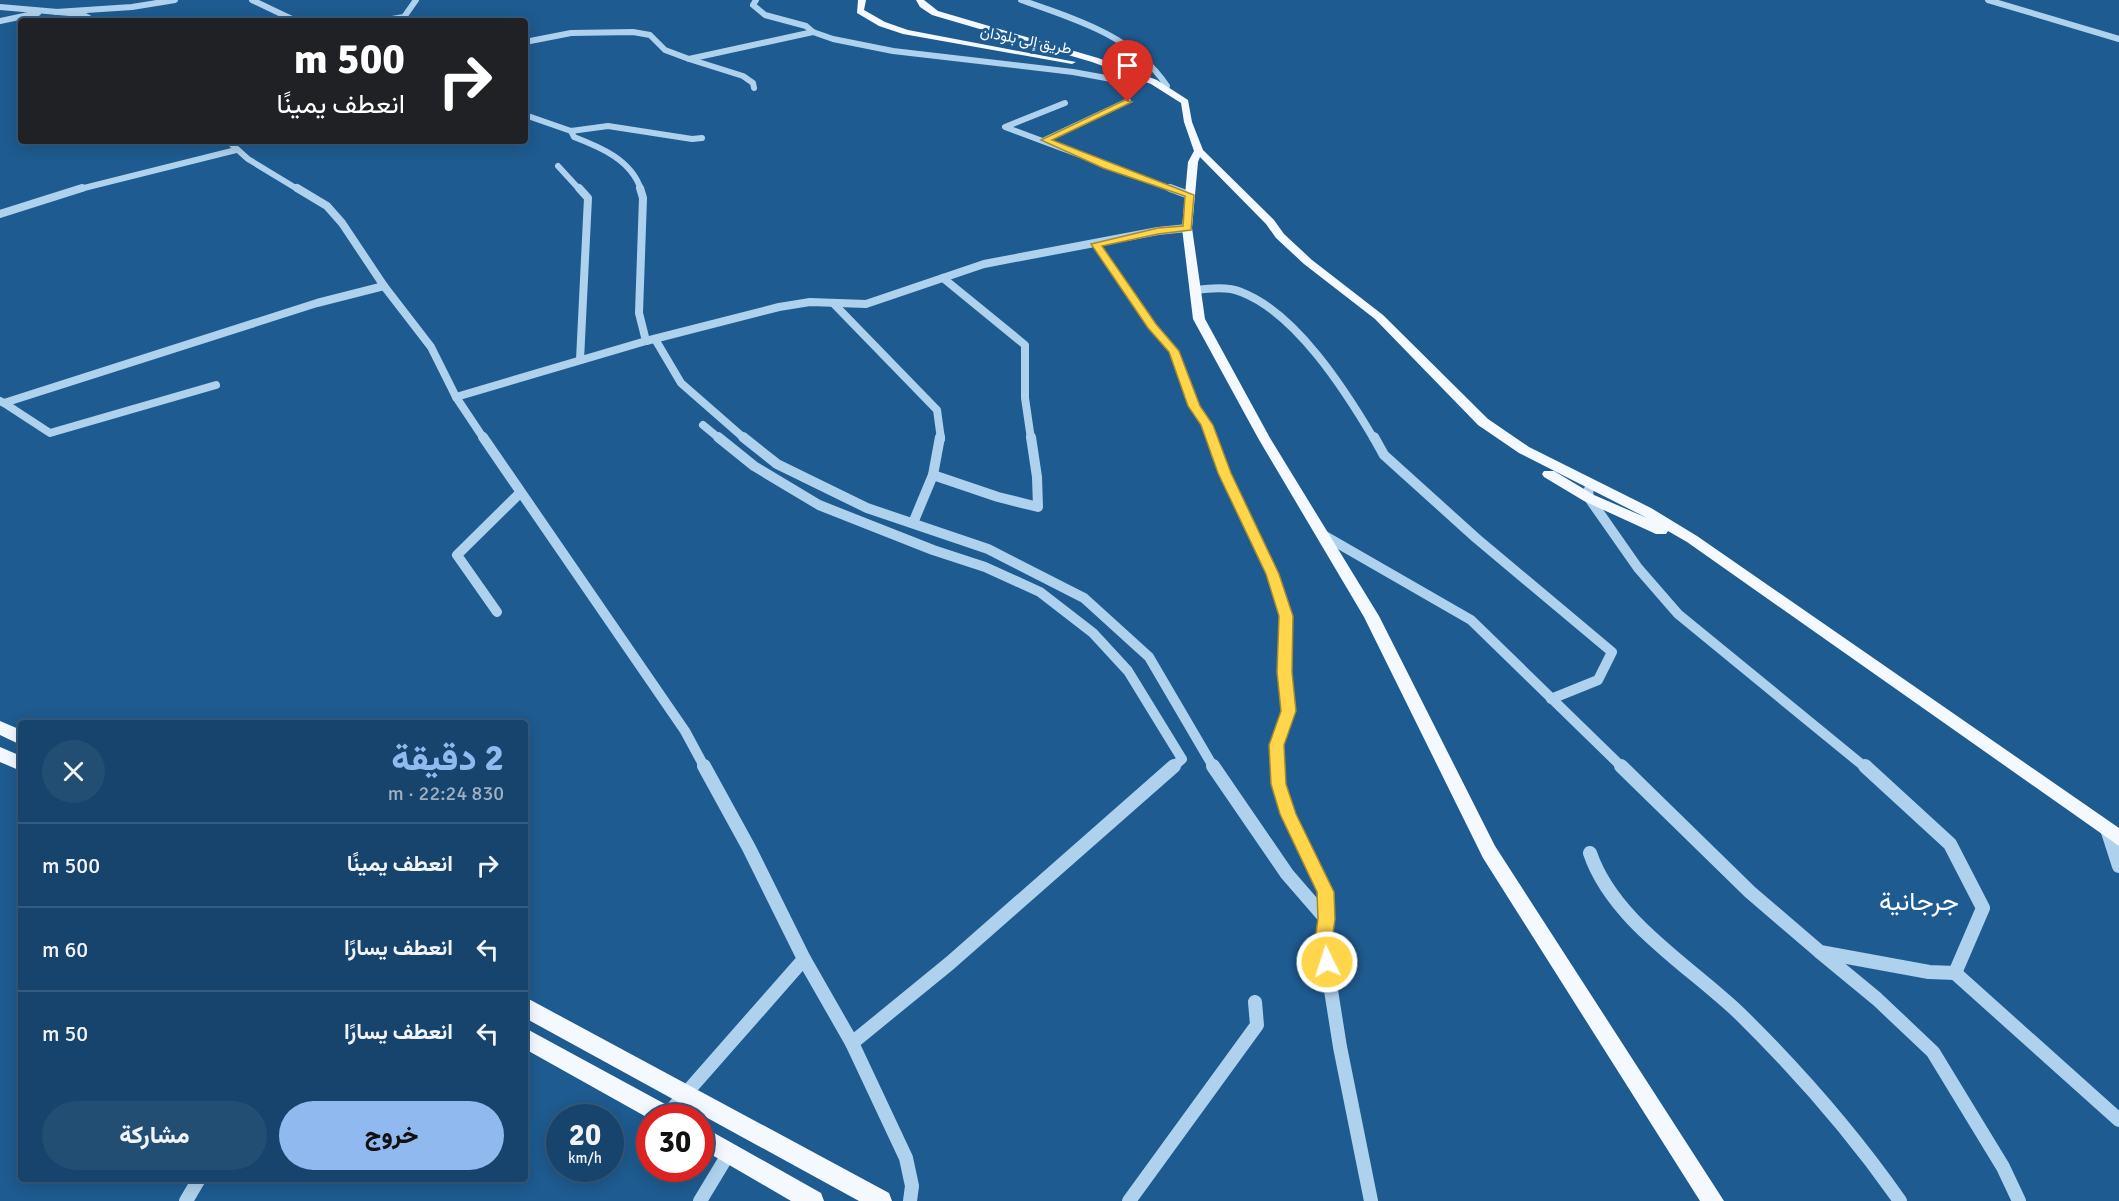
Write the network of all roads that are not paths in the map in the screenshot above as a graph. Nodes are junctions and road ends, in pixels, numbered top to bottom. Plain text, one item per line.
1 (175, 0) edge
2 (252, 0) edge
3 (416, 0) edge
4 (756, 0) edge
5 (862, 0) edge
6 (920, 0) edge
7 (1021, 0) edge
8 (1988, 0) edge
9 (0, 7) edge
10 (46, 11) junction
11 (56, 12) junction
12 (89, 18) edge
13 (290, 18) edge
14 (404, 18) edge
15 (1, 22) edge
16 (813, 32) junction
17 (2119, 39) edge
18 (528, 41) edge
19 (689, 59) junction
20 (1139, 84) junction
21 (754, 88) dead end
22 (1166, 89) junction
23 (1166, 101) dead end
24 (1128, 102) dead end
25 (1065, 103) dead end
26 (1174, 108) dead end
27 (528, 116) edge
28 (1188, 122) junction
29 (571, 131) junction
30 (702, 138) dead end
31 (1045, 140) junction
32 (236, 144) edge
33 (1199, 151) junction
34 (558, 166) dead end
35 (1189, 195) junction
36 (0, 214) edge
37 (1187, 228) junction
38 (1096, 244) junction
39 (944, 278) junction
40 (384, 286) junction
41 (1196, 290) junction
42 (835, 304) junction
43 (650, 340) junction
44 (580, 360) junction
45 (216, 385) dead end
46 (456, 397) junction
47 (2, 402) edge
48 (703, 425) dead end
49 (933, 475) junction
50 (520, 493) junction
51 (1613, 509) junction
52 (913, 523) junction
53 (1325, 536) junction
54 (497, 612) dead end
55 (1551, 699) junction
56 (0, 728) edge
57 (18, 737) edge
58 (0, 754) edge
59 (18, 763) edge
60 (2114, 835) edge
61 (1590, 853) dead end
62 (2119, 867) edge
63 (1326, 919) junction
64 (1820, 952) junction
65 (804, 959) junction
66 (1955, 973) junction
67 (1255, 1002) dead end
68 (528, 1009) edge
69 (528, 1040) edge
70 (852, 1043) junction
71 (684, 1094) junction
72 (644, 1104) edge
73 (677, 1104) edge
74 (2119, 1120) edge
75 (714, 1144) edge
76 (729, 1153) junction
77 (197, 1182) edge
78 (186, 1201) edge
79 (700, 1201) edge
80 (813, 1201) edge
81 (881, 1201) edge
82 (910, 1201) edge
83 (1129, 1201) edge
84 (1371, 1201) edge
85 (1713, 1201) edge
86 (1900, 1201) edge
87 (2019, 1201) edge

1 - 11 street
2 - 13 street
3 - 14 street
4 - 16 street
5 - 20 main road, طريق إلى بلودان
6 - 22 main road
7 - 22 street
8 - 17 street
9 - 10 street
10 - 11 street
10 - 15 street
11 - 12 street
16 - 19 street
16 - 20 street
18 - 19 street
19 - 21 street
20 - 23 main road, طريق إلى بلودان
22 - 28 main road
24 - 31 street
25 - 31 street
26 - 28 main road
27 - 29 street
28 - 33 main road
29 - 30 street
29 - 43 street
31 - 35 street
32 - 36 street
32 - 40 street
33 - 35 main road
33 - 51 main road
34 - 44 street
35 - 37 main road
37 - 38 street
37 - 41 main road
38 - 39 street
38 - 63 street
39 - 42 street
39 - 49 street
40 - 46 street
40 - 47 street
41 - 53 main road
41 - 55 street
42 - 43 street
42 - 49 street
43 - 44 street
43 - 52 street
44 - 46 street
45 - 47 street
46 - 50 street
48 - 70 street
49 - 52 street
50 - 54 street
50 - 65 street
51 - 60 main road
51 - 66 street
52 - 63 street
53 - 55 street
53 - 85 main road
55 - 64 street
56 - 57 main road
58 - 59 main road
60 - 62 street
61 - 86 street
63 - 84 street
64 - 66 street
64 - 87 street
65 - 70 street
65 - 71 street
66 - 74 street
67 - 83 street
68 - 71 main road
69 - 72 main road
70 - 82 street
71 - 73 street
71 - 81 main road
75 - 76 main road
76 - 79 street
76 - 80 main road
77 - 78 street

